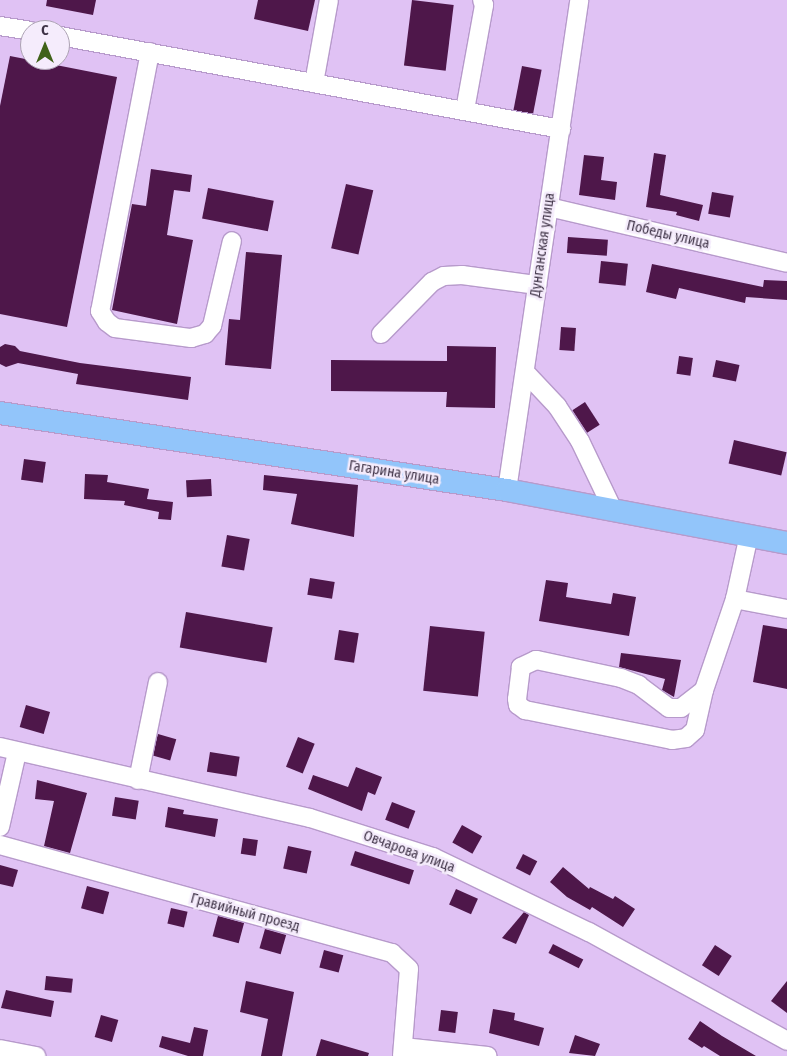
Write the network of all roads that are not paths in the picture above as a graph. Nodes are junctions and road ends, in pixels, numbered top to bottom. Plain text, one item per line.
1 (329, 0) edge
2 (482, 0) edge
3 (580, 0) edge
4 (0, 26) edge
5 (20, 29) edge
6 (70, 38) edge
7 (150, 52) junction
8 (314, 82) junction
9 (465, 110) junction
10 (561, 128) junction
11 (549, 207) junction
12 (232, 241) dead end
13 (787, 263) edge
14 (538, 285) junction
15 (381, 334) dead end
16 (524, 372) junction
17 (0, 413) edge
18 (507, 490) junction
19 (613, 510) junction
20 (748, 535) junction
21 (787, 543) edge
22 (735, 599) junction
23 (787, 609) edge
24 (158, 682) dead end
25 (704, 690) junction
26 (0, 748) edge
27 (17, 752) junction
28 (138, 780) junction
29 (0, 826) edge
30 (0, 845) edge
31 (787, 1041) edge
32 (0, 1049) edge
33 (403, 1052) edge
34 (36, 1056) edge
35 (488, 1056) edge

1 - 8 street
2 - 9 street
3 - 10 street, Дунганская улица
4 - 5 street
6 - 7 street
7 - 8 street
7 - 12 street
8 - 9 street
9 - 10 street
10 - 11 street, Дунганская улица
11 - 13 street, Победы улица
11 - 14 street, Дунганская улица
14 - 15 street
14 - 16 street, Дунганская улица
16 - 18 street, Дунганская улица
16 - 19 street
17 - 18 main road, Гагарина улица
18 - 19 main road, Гагарина улица
19 - 20 main road, Гагарина улица
20 - 21 main road, Гагарина улица
20 - 22 street
22 - 23 street
22 - 25 street
24 - 28 street
25 - 25 street
26 - 27 street, Овчарова улица
27 - 28 street, Овчарова улица
27 - 29 street
28 - 31 street, Овчарова улица
30 - 33 street, Гравийный проезд
32 - 34 street
33 - 35 street, Гравийный проезд

